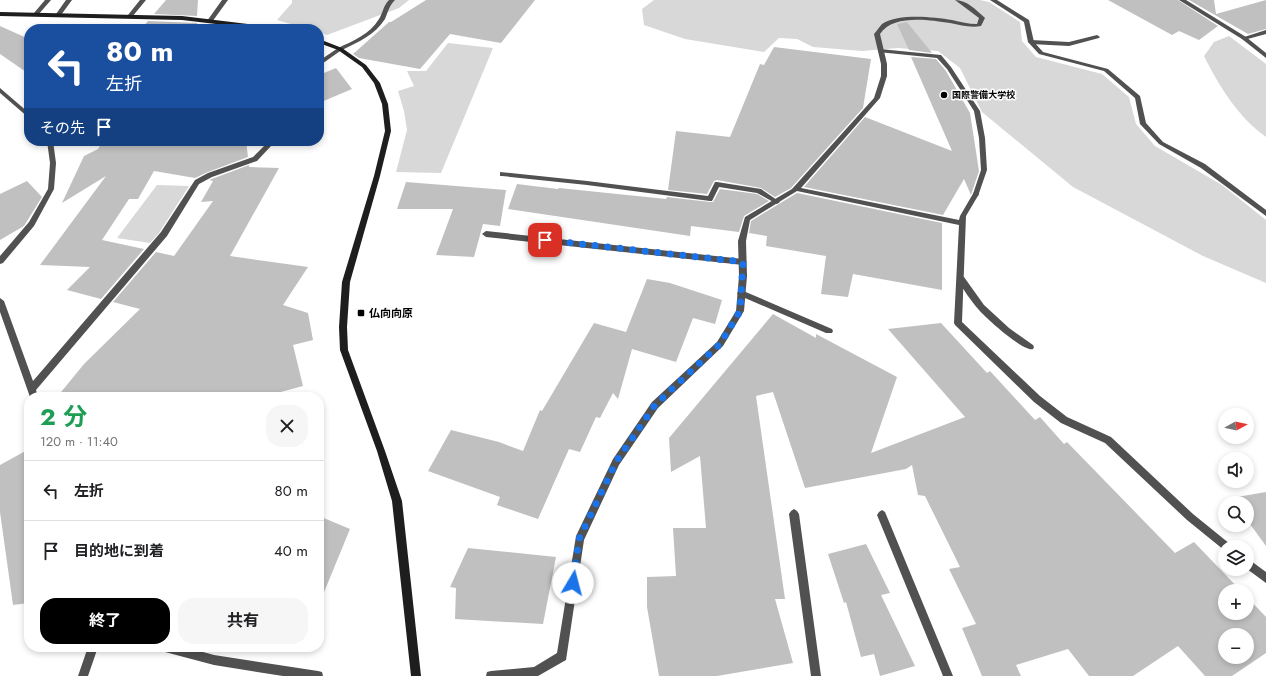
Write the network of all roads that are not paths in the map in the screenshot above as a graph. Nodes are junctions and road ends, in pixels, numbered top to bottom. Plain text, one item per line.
1 (48, 0) edge
2 (69, 0) edge
3 (143, 0) edge
4 (225, 0) edge
5 (392, 0) edge
6 (958, 0) edge
7 (993, 0) edge
8 (1182, 0) edge
9 (0, 14) edge
10 (36, 14) junction
11 (59, 14) junction
12 (130, 16) junction
13 (210, 21) junction
14 (233, 24) edge
15 (1266, 32) edge
16 (1097, 37) dead end
17 (1244, 38) junction
18 (1031, 42) junction
19 (324, 43) edge
20 (340, 49) junction
21 (880, 51) junction
22 (1266, 56) edge
23 (324, 60) edge
24 (0, 90) edge
25 (24, 112) edge
26 (51, 146) edge
27 (268, 146) edge
28 (502, 174) dead end
29 (797, 189) junction
30 (776, 202) junction
31 (1266, 214) edge
32 (963, 222) junction
33 (486, 234) dead end
34 (0, 260) edge
35 (743, 262) junction
36 (961, 279) junction
37 (741, 293) junction
38 (0, 301) edge
39 (2, 312) edge
40 (830, 331) dead end
41 (1030, 347) dead end
42 (31, 389) junction
43 (32, 392) edge
44 (794, 514) dead end
45 (882, 515) dead end
46 (1218, 540) edge
47 (1254, 569) edge
48 (1266, 578) edge
49 (91, 652) edge
50 (184, 652) edge
51 (83, 676) edge
52 (318, 676) edge
53 (416, 676) edge
54 (491, 676) edge
55 (816, 676) edge
56 (948, 676) edge

1 - 10 street
2 - 11 street
3 - 12 street
4 - 13 street
5 - 20 street
6 - 21 street
7 - 18 street
8 - 17 street
9 - 10 street
10 - 11 street
11 - 12 street
12 - 13 street
13 - 14 street
15 - 17 street
16 - 18 street
17 - 22 street
18 - 31 street
19 - 20 street
20 - 23 street
20 - 53 street
21 - 29 street
21 - 32 street
24 - 25 street
26 - 34 street
27 - 42 street
28 - 30 street
29 - 30 street
29 - 32 street
30 - 35 street
32 - 36 street
33 - 35 street
35 - 37 street
36 - 41 street
36 - 46 street
37 - 40 street
37 - 54 street
38 - 39 street
39 - 42 street
42 - 43 street
44 - 55 street
45 - 56 street
47 - 48 street
49 - 51 street
50 - 52 street

